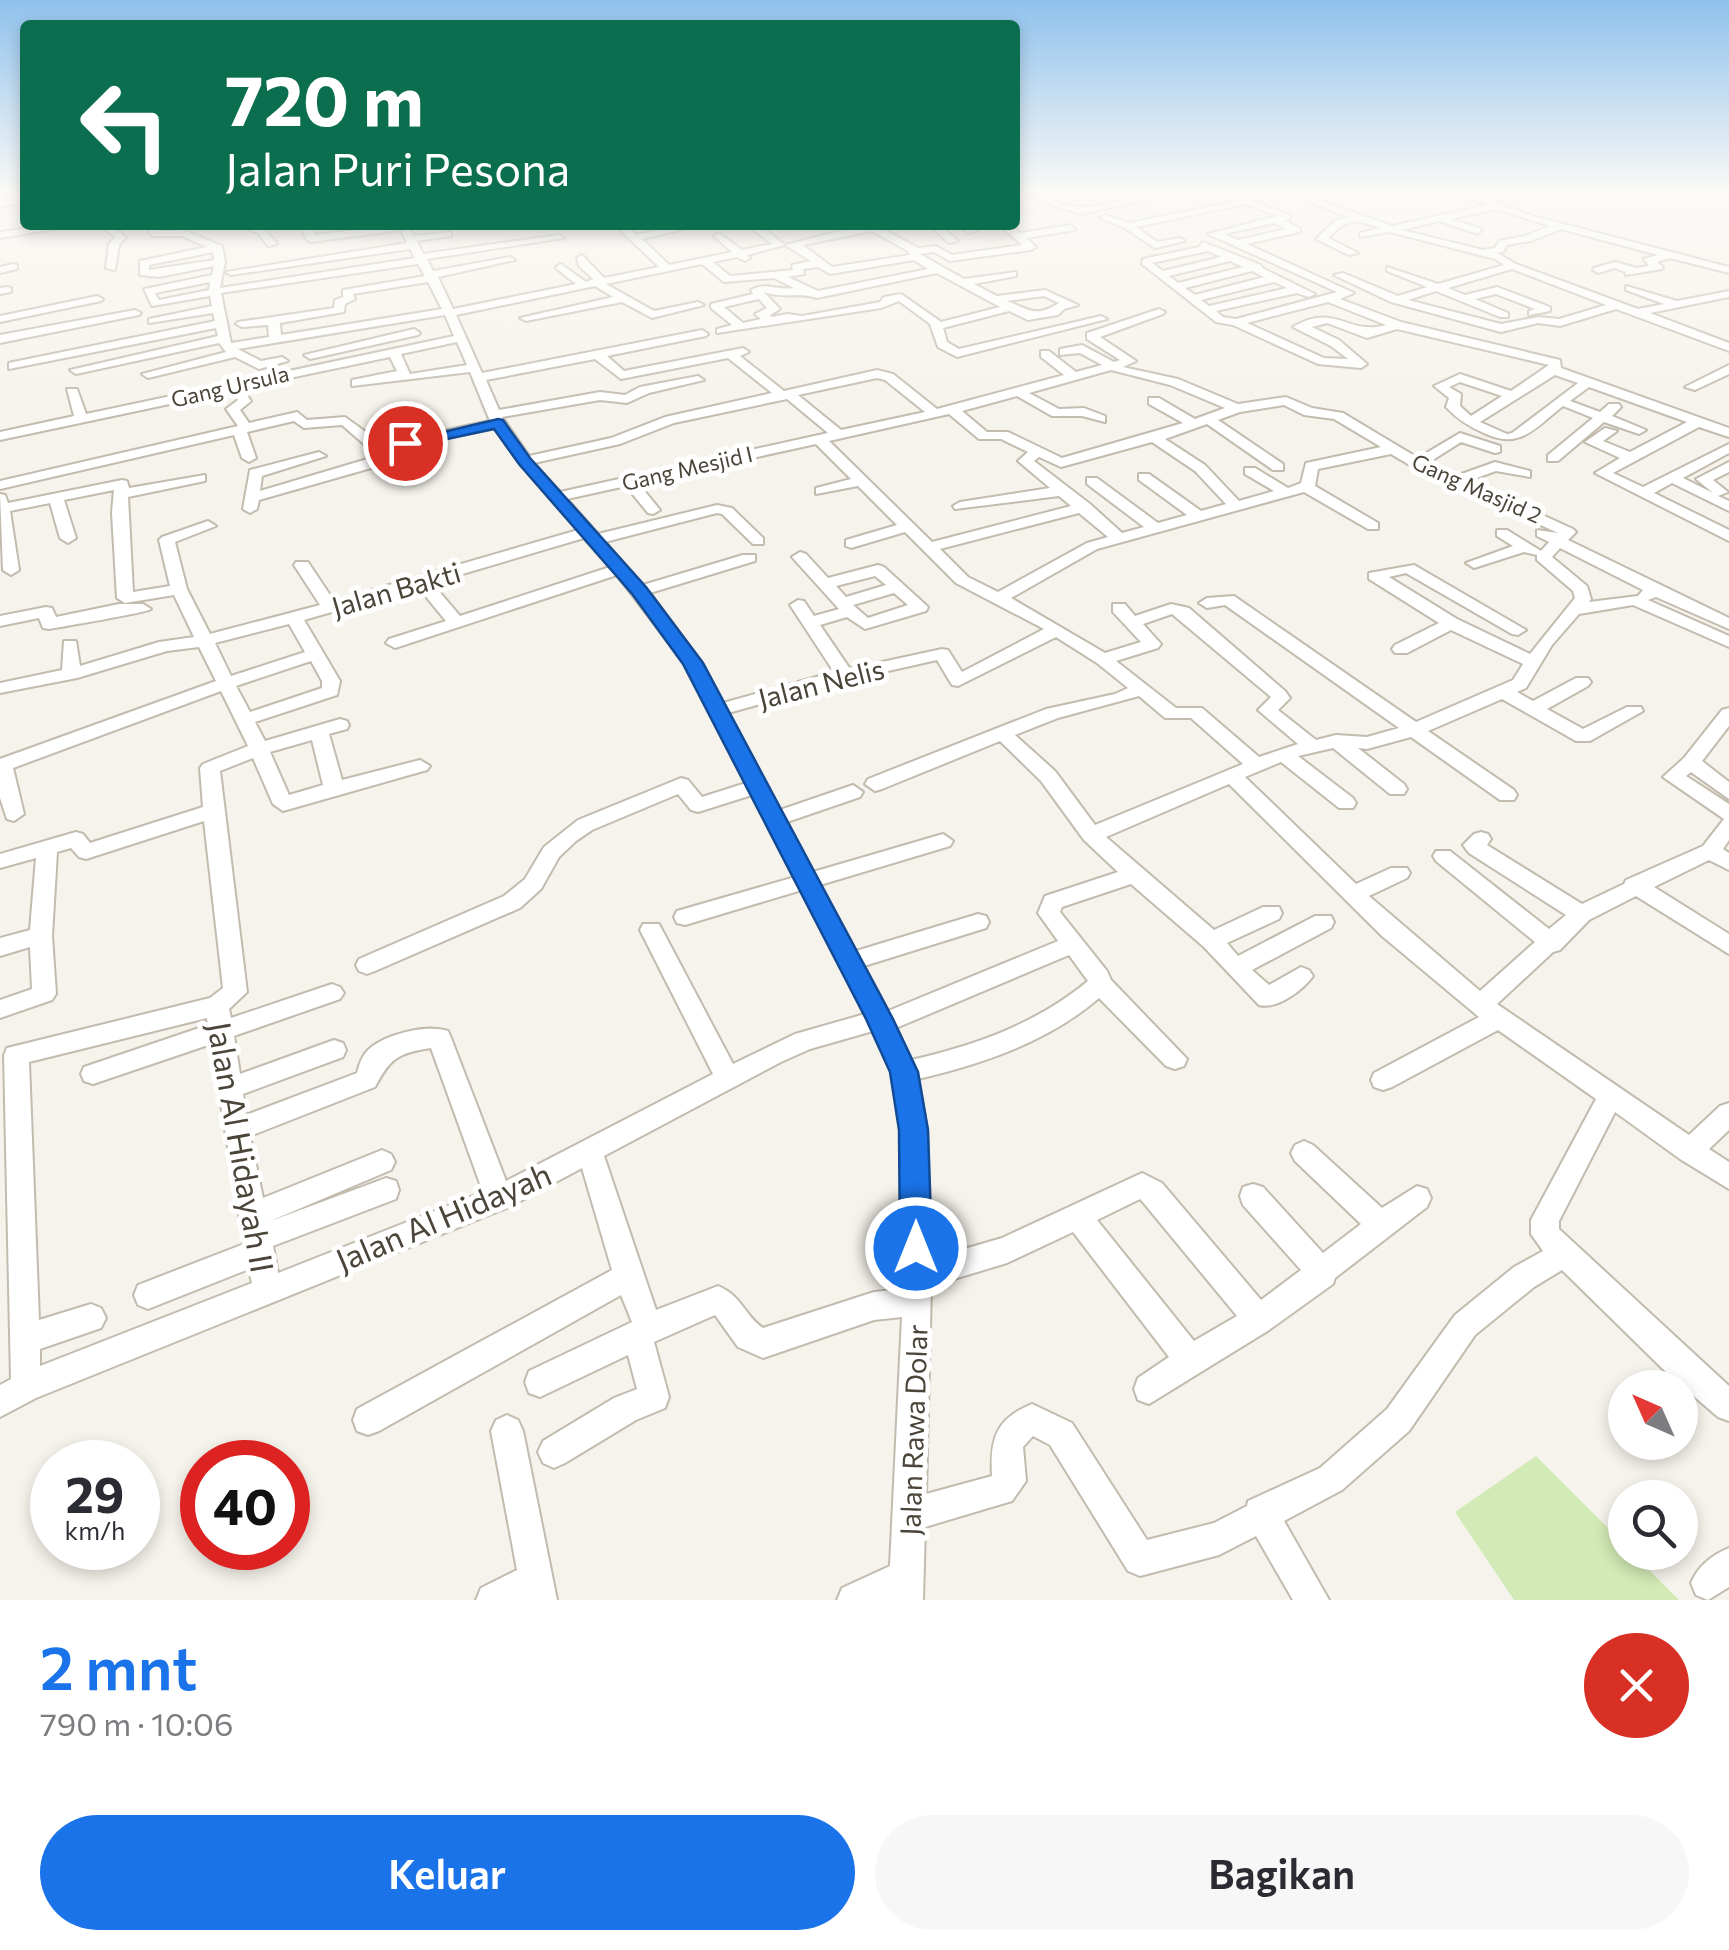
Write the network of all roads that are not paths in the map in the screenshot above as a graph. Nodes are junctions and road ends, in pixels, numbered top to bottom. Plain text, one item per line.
1 (144, 269) edge
2 (176, 269) edge
3 (219, 269) edge
4 (251, 269) edge
5 (347, 269) edge
6 (428, 269) edge
7 (475, 269) edge
8 (564, 269) edge
9 (585, 269) edge
10 (663, 269) edge
11 (678, 269) edge
12 (715, 269) edge
13 (822, 269) edge
14 (1155, 269) edge
15 (1183, 269) edge
16 (1251, 269) edge
17 (1255, 269) edge
18 (1293, 269) edge
19 (1391, 269) dead end
20 (1503, 269) edge
21 (1520, 269) edge
22 (1603, 269) edge
23 (1625, 269) edge
24 (1650, 269) edge
25 (938, 270) joint
26 (1598, 270) dead end
27 (231, 272) dead end
28 (666, 272) junction
29 (1012, 274) dead end
30 (1160, 274) junction
31 (1339, 274) dead end
32 (1370, 274) dead end
33 (778, 276) junction
34 (476, 277) dead end
35 (1275, 278) junction
36 (433, 279) junction
37 (593, 283) junction
38 (962, 283) junction
39 (1178, 286) junction
40 (218, 287) junction
41 (1630, 288) dead end
42 (1438, 289) junction
43 (804, 290) junction
44 (982, 292) junction
45 (1729, 294) edge
46 (758, 296) dead end
47 (965, 296) dead end
48 (1193, 298) junction
49 (97, 299) dead end
50 (622, 299) junction
51 (999, 299) junction
52 (1464, 299) junction
53 (701, 300) dead end
54 (1331, 300) junction
55 (1414, 300) junction
56 (1523, 300) junction
57 (1070, 304) junction
58 (1620, 304) junction
59 (1677, 304) junction
60 (1012, 307) junction
61 (219, 308) junction
62 (1488, 309) junction
63 (1206, 310) junction
64 (136, 312) dead end
65 (1160, 312) dead end
66 (1640, 312) junction
67 (1533, 313) dead end
68 (1504, 315) dead end
69 (526, 318) dead end
70 (0, 319) edge
71 (1101, 319) junction
72 (769, 320) junction
73 (154, 321) dead end
74 (274, 321) junction
75 (222, 322) junction
76 (1236, 322) junction
77 (242, 324) dead end
78 (454, 324) junction
79 (1397, 325) junction
80 (740, 326) junction
81 (937, 326) junction
82 (1114, 326) junction
83 (1303, 326) junction
84 (1068, 327) junction
85 (339, 328) junction
86 (1422, 331) junction
87 (702, 334) dead end
88 (1263, 335) junction
89 (1092, 338) junction
90 (0, 339) edge
91 (275, 340) junction
92 (345, 346) junction
93 (228, 347) junction
94 (1729, 347) edge
95 (394, 351) junction
96 (325, 352) junction
97 (1064, 352) dead end
98 (730, 354) junction
99 (1045, 354) dead end
100 (598, 355) junction
101 (13, 366) dead end
102 (259, 366) junction
103 (1114, 366) junction
104 (1556, 368) junction
105 (838, 369) dead end
106 (1729, 369) edge
107 (76, 370) dead end
108 (475, 373) junction
109 (148, 374) dead end
110 (1072, 375) junction
111 (409, 376) junction
112 (698, 380) dead end
113 (853, 381) junction
114 (356, 383) dead end
115 (1592, 383) junction
116 (233, 385) junction
117 (180, 386) dead end
118 (1690, 387) dead end
119 (386, 388) dead end
120 (1017, 390) junction
121 (72, 392) dead end
122 (786, 395) junction
123 (1514, 396) junction
124 (1154, 401) dead end
125 (1570, 405) junction
126 (1655, 407) junction
127 (1237, 408) junction
128 (952, 410) junction
129 (934, 414) junction
130 (495, 419) junction
131 (1100, 419) dead end
132 (1609, 419) junction
133 (82, 420) junction
134 (1210, 420) junction
135 (1696, 423) junction
136 (1194, 425) junction
137 (242, 428) junction
138 (1473, 431) junction
139 (1729, 433) edge
140 (304, 434) dead end
141 (836, 434) junction
142 (0, 436) edge
143 (818, 438) junction
144 (1154, 438) junction
145 (405, 443) junction
146 (1729, 448) edge
147 (1394, 449) junction
148 (1495, 450) dead end
149 (1036, 452) junction
150 (320, 456) junction
151 (1630, 457) junction
152 (1553, 458) dead end
153 (525, 461) junction
154 (251, 464) junction
155 (1418, 464) junction
156 (1729, 466) edge
157 (1278, 467) dead end
158 (1250, 470) dead end
159 (331, 473) junction
160 (1144, 477) dead end
161 (1524, 477) junction
162 (200, 478) dead end
163 (1672, 478) junction
164 (863, 480) junction
165 (1092, 480) dead end
166 (629, 481) junction
167 (1455, 481) junction
168 (0, 485) edge
169 (1306, 486) junction
170 (1477, 490) junction
171 (821, 491) dead end
172 (1062, 491) junction
173 (1287, 492) junction
174 (1645, 492) junction
175 (124, 494) junction
176 (56, 496) junction
177 (1729, 496) edge
178 (556, 497) junction
179 (1498, 498) junction
180 (1, 504) edge
181 (960, 506) dead end
182 (1085, 507) junction
183 (1237, 507) junction
184 (1729, 507) edge
185 (653, 510) dead end
186 (686, 516) junction
187 (1201, 518) junction
188 (208, 526) dead end
189 (909, 526) junction
190 (1373, 526) dead end
191 (1158, 530) junction
192 (1502, 533) dead end
193 (1542, 533) dead end
194 (702, 534) dead end
195 (591, 536) junction
196 (1729, 536) edge
197 (68, 538) dead end
198 (1120, 540) junction
199 (758, 541) dead end
200 (1560, 541) junction
201 (850, 543) dead end
202 (930, 546) junction
203 (1525, 547) junction
204 (800, 557) dead end
205 (1544, 557) junction
206 (748, 558) dead end
207 (1474, 563) dead end
208 (302, 565) dead end
209 (620, 569) junction
210 (13, 570) edge
211 (422, 581) junction
212 (824, 584) junction
213 (897, 587) junction
214 (640, 591) junction
215 (1656, 591) junction
216 (181, 594) junction
217 (996, 600) junction
218 (1635, 600) junction
219 (1208, 602) dead end
220 (798, 605) dead end
221 (846, 607) junction
222 (330, 608) junction
223 (1577, 609) junction
224 (294, 618) junction
225 (0, 621) edge
226 (1451, 622) junction
227 (458, 623) junction
228 (810, 623) junction
229 (1729, 624) edge
230 (1056, 630) junction
231 (1518, 630) dead end
232 (204, 641) junction
233 (1729, 642) edge
234 (395, 643) dead end
235 (70, 645) dead end
236 (1400, 650) dead end
237 (315, 654) junction
238 (1103, 658) junction
239 (1535, 663) junction
240 (71, 674) junction
241 (845, 675) junction
242 (1582, 682) dead end
243 (226, 686) junction
244 (0, 688) edge
245 (1142, 688) junction
246 (1503, 692) junction
247 (1533, 709) junction
248 (718, 710) junction
249 (1634, 711) dead end
250 (1729, 714) edge
251 (243, 720) junction
252 (340, 726) dead end
253 (1414, 730) junction
254 (319, 732) junction
255 (1002, 733) junction
256 (1721, 738) edge
257 (1336, 742) junction
258 (1311, 745) junction
259 (259, 749) junction
260 (1282, 754) junction
261 (1692, 762) junction
262 (1256, 765) junction
263 (1, 766) edge
264 (420, 766) dead end
265 (1232, 776) junction
266 (876, 784) dead end
267 (758, 786) junction
268 (334, 789) junction
269 (1397, 789) dead end
270 (853, 792) dead end
271 (1729, 792) edge
272 (1507, 795) dead end
273 (1346, 802) dead end
274 (213, 812) junction
275 (14, 814) dead end
276 (1729, 814) edge
277 (775, 818) junction
278 (1729, 824) edge
279 (1091, 836) junction
280 (1481, 839) dead end
281 (943, 842) dead end
282 (47, 846) junction
283 (1443, 856) dead end
284 (1720, 857) edge
285 (0, 862) edge
286 (1399, 874) dead end
287 (1134, 875) junction
288 (809, 883) junction
289 (1634, 885) junction
290 (1354, 895) junction
291 (1271, 913) dead end
292 (1580, 914) junction
293 (685, 917) dead end
294 (978, 922) dead end
295 (1322, 922) dead end
296 (651, 930) dead end
297 (41, 936) junction
298 (1212, 941) junction
299 (1070, 944) junction
300 (1552, 944) junction
301 (1729, 944) edge
302 (0, 947) edge
303 (850, 962) junction
304 (367, 965) dead end
305 (1235, 968) junction
306 (1301, 976) dead end
307 (1100, 984) junction
308 (332, 993) dead end
309 (0, 1010) edge
310 (1488, 1012) junction
311 (218, 1019) junction
312 (881, 1021) junction
313 (334, 1050) dead end
314 (1175, 1058) dead end
315 (904, 1072) junction
316 (93, 1074) dead end
317 (728, 1078) junction
318 (1383, 1080) dead end
319 (231, 1088) junction
320 (1610, 1097) junction
321 (1729, 1114) edge
322 (236, 1130) junction
323 (1689, 1150) junction
324 (590, 1152) junction
325 (1304, 1153) dead end
326 (382, 1162) dead end
327 (1729, 1177) edge
328 (386, 1190) dead end
329 (1253, 1196) dead end
330 (499, 1198) junction
331 (1417, 1198) dead end
332 (1076, 1215) junction
333 (1383, 1227) junction
334 (259, 1234) junction
335 (1562, 1254) junction
336 (1324, 1274) junction
337 (628, 1276) junction
338 (268, 1289) junction
339 (916, 1289) junction
340 (148, 1295) dead end
341 (92, 1318) dead end
342 (1259, 1320) junction
343 (643, 1332) junction
344 (25, 1339) junction
345 (1190, 1360) junction
346 (540, 1382) dead end
347 (1149, 1389) dead end
348 (13, 1394) edge
349 (1729, 1406) edge
350 (368, 1420) dead end
351 (507, 1431) dead end
352 (554, 1452) dead end
353 (1260, 1513) junction
354 (911, 1514) junction
355 (906, 1588) edge
356 (538, 1589) edge
357 (493, 1600) edge
358 (854, 1600) edge
359 (1312, 1600) edge

1 - 2 street
3 - 40 street
4 - 27 street
5 - 40 street
6 - 36 street, Jalan Rawa Dolar
7 - 36 street
8 - 37 street
9 - 37 street
10 - 28 street
11 - 28 street
12 - 33 street
13 - 33 street
14 - 30 street
15 - 30 street
16 - 39 street
17 - 35 street
18 - 54 street
19 - 42 street
20 - 42 street
21 - 58 street
22 - 26 street
23 - 24 street
25 - 38 street
25 - 43 street
28 - 37 street
29 - 38 street
30 - 39 street
31 - 55 street
32 - 55 street
33 - 43 street
34 - 36 street
35 - 48 street
35 - 63 street
36 - 74 street
36 - 78 street, Jalan Rawa Dolar
37 - 50 street
37 - 78 street
38 - 44 street
39 - 48 street
40 - 40 street
40 - 61 street
41 - 59 street
42 - 52 street
42 - 55 street
43 - 72 street
44 - 47 street
44 - 51 street
45 - 59 street
46 - 80 street
48 - 63 street
49 - 70 street
50 - 53 street
50 - 69 street
51 - 57 street
51 - 60 street
52 - 56 street
52 - 62 street
54 - 76 street
54 - 79 street
55 - 58 street
55 - 86 street
56 - 62 street
56 - 67 street
57 - 60 street
57 - 71 street
58 - 66 street
59 - 66 street
60 - 81 street
61 - 73 street
61 - 75 street
62 - 68 street
63 - 76 street
64 - 90 street
65 - 82 street
66 - 94 street
71 - 82 street
71 - 84 street
72 - 80 street
72 - 81 street
74 - 77 street
74 - 91 street
75 - 93 street
75 - 101 street
76 - 88 street
78 - 85 street
78 - 92 street
78 - 95 street, Gang Ursula
78 - 96 street
78 - 108 street, Jalan Rawa Dolar
79 - 83 street
79 - 86 street
80 - 98 street
81 - 84 street
82 - 89 street
83 - 88 street
83 - 88 street
84 - 89 street
85 - 91 street
85 - 92 street
86 - 104 street
87 - 100 street
89 - 103 street
91 - 93 street
92 - 96 street
93 - 102 street
93 - 107 street
93 - 109 street
95 - 111 street
95 - 116 street, Gang Ursula
96 - 102 street
97 - 103 street
98 - 100 street
98 - 122 street
99 - 110 street
100 - 108 street
102 - 117 street
103 - 110 street, Gang Mesjid I
103 - 127 street
104 - 115 street
104 - 123 street
105 - 113 street
106 - 118 street
108 - 111 street
108 - 130 street, Jalan Rawa Dolar
110 - 120 street, Gang Mesjid I
111 - 114 street
111 - 119 street
112 - 130 street
113 - 122 street
113 - 129 street
115 - 125 street
115 - 126 street
115 - 138 street
116 - 133 street, Gang Ursula
116 - 137 street
120 - 128 street, Gang Mesjid I
120 - 131 street
121 - 133 street
122 - 141 street
122 - 153 street
123 - 138 street
123 - 138 street
124 - 136 street
125 - 132 street
125 - 138 street
126 - 132 street
126 - 135 street
127 - 134 street
127 - 147 street, Gang Masjid 2
128 - 129 street, Gang Mesjid I
128 - 149 street
129 - 141 street, Gang Mesjid I
130 - 145 street
130 - 153 street, Jalan Rawa Dolar
132 - 151 street
132 - 152 street
133 - 142 street, Gang Ursula
134 - 136 street
134 - 157 street
135 - 139 street
135 - 151 street
136 - 144 street
137 - 145 street
137 - 154 street
137 - 168 street
138 - 148 street
138 - 155 street
140 - 150 street
141 - 143 street, Gang Mesjid I
143 - 164 street
143 - 166 street, Gang Mesjid I
144 - 149 street
144 - 183 street
145 - 159 street
146 - 163 street
147 - 155 street, Gang Masjid 2
147 - 169 street
149 - 172 street
150 - 154 street
150 - 159 street
151 - 174 street
153 - 178 street, Jalan Rawa Dolar
154 - 159 street
155 - 167 street, Gang Masjid 2
156 - 177 street
158 - 173 street
160 - 187 street
161 - 167 street
161 - 170 street
161 - 179 street
162 - 175 street
163 - 174 street
163 - 184 street
164 - 171 street
164 - 189 street
165 - 191 street
166 - 178 street, Gang Mesjid I
166 - 185 street
167 - 170 street, Gang Masjid 2
169 - 173 street
169 - 190 street
170 - 179 street, Gang Masjid 2
172 - 181 street
172 - 182 street
173 - 183 street
174 - 196 street
175 - 176 street
175 - 216 street
176 - 180 street
176 - 197 street
178 - 195 street, Jalan Rawa Dolar
179 - 200 street, Gang Masjid 2
180 - 210 street
182 - 198 street
182 - 202 street
183 - 187 street
186 - 194 street
186 - 195 street, Jalan Bakti
186 - 199 street, Jalan Bakti
187 - 191 street
188 - 216 street
189 - 201 street
189 - 202 street
191 - 198 street
192 - 203 street
193 - 200 street
195 - 209 street, Jalan Rawa Dolar
195 - 211 street, Jalan Bakti
198 - 217 street
200 - 205 street, Gang Masjid 2
200 - 215 street
202 - 217 street
203 - 205 street
203 - 207 street
204 - 212 street
205 - 223 street, Gang Masjid 2
206 - 214 street
208 - 222 street
209 - 214 street, Jalan Rawa Dolar
209 - 227 street
211 - 222 street, Jalan Bakti
211 - 227 street
212 - 213 street
212 - 221 street
213 - 221 street
213 - 221 street
214 - 248 street, Jalan Rawa Dolar
215 - 218 street
215 - 229 street
216 - 225 street
216 - 232 street
217 - 230 street
218 - 223 street
218 - 233 street
219 - 253 street
220 - 228 street
221 - 228 street
222 - 224 street, Jalan Bakti
223 - 239 street
224 - 232 street, Jalan Bakti
224 - 237 street
226 - 231 street
226 - 236 street
226 - 239 street
227 - 234 street
228 - 241 street
230 - 238 street
230 - 241 street, Jalan Nelis
232 - 240 street, Jalan Bakti
232 - 243 street
235 - 240 street
237 - 243 street
237 - 251 street
238 - 245 street
238 - 258 street
239 - 246 street
240 - 244 street, Jalan Bakti
241 - 248 street, Jalan Nelis
242 - 247 street
243 - 251 street
243 - 263 street
245 - 255 street
245 - 262 street
246 - 247 street
246 - 253 street
247 - 249 street
248 - 267 street, Jalan Rawa Dolar
250 - 256 street
251 - 259 street
252 - 254 street
253 - 257 street
253 - 272 street
254 - 259 street
254 - 268 street
255 - 266 street
255 - 279 street
256 - 261 street
257 - 258 street
257 - 269 street
258 - 260 street
259 - 268 street
259 - 274 street
260 - 262 street
260 - 273 street
261 - 271 street
261 - 276 street
262 - 265 street
263 - 275 street
264 - 268 street
265 - 279 street
265 - 290 street
267 - 277 street, Jalan Rawa Dolar
267 - 304 street
270 - 277 street
274 - 282 street
274 - 311 street
277 - 288 street, Jalan Rawa Dolar
278 - 284 street
279 - 287 street
280 - 292 street
281 - 288 street
282 - 285 street
282 - 297 street
283 - 300 street
284 - 289 street
286 - 290 street
287 - 298 street
287 - 299 street
288 - 293 street
288 - 303 street, Jalan Rawa Dolar
289 - 292 street
289 - 301 street
290 - 310 street
291 - 298 street
292 - 300 street
294 - 303 street
295 - 305 street
296 - 317 street
297 - 302 street
297 - 309 street
298 - 305 street
299 - 307 street
299 - 312 street, Jalan Al Hidayah
300 - 310 street
303 - 312 street, Jalan Rawa Dolar
305 - 306 street
307 - 314 street
307 - 315 street
308 - 311 street
310 - 318 street
310 - 320 street
311 - 316 street
311 - 319 street, Jalan Al Hidayah II
311 - 344 street
312 - 315 street, Jalan Rawa Dolar
312 - 317 street, Jalan Al Hidayah
313 - 319 street
315 - 339 street, Jalan Rawa Dolar
317 - 324 street, Jalan Al Hidayah
319 - 322 street, Jalan Al Hidayah II
320 - 323 street
320 - 335 street
321 - 323 street
322 - 330 street
322 - 334 street, Jalan Al Hidayah II
323 - 327 street
324 - 330 street, Jalan Al Hidayah
324 - 337 street
325 - 333 street
326 - 334 street
328 - 334 street
329 - 336 street
330 - 338 street, Jalan Al Hidayah
331 - 333 street
332 - 339 street
332 - 342 street
332 - 345 street
333 - 336 street
334 - 338 street, Jalan Al Hidayah II
334 - 340 street
335 - 349 street
335 - 353 street
336 - 342 street
337 - 343 street
337 - 350 street
338 - 348 street, Jalan Al Hidayah
339 - 343 street
339 - 354 street, Jalan Rawa Dolar
341 - 344 street
342 - 345 street
343 - 346 street
343 - 352 street
344 - 348 street
345 - 347 street
351 - 356 street
353 - 354 street
353 - 359 street
354 - 355 street, Jalan Rawa Dolar
355 - 358 street
356 - 357 street

